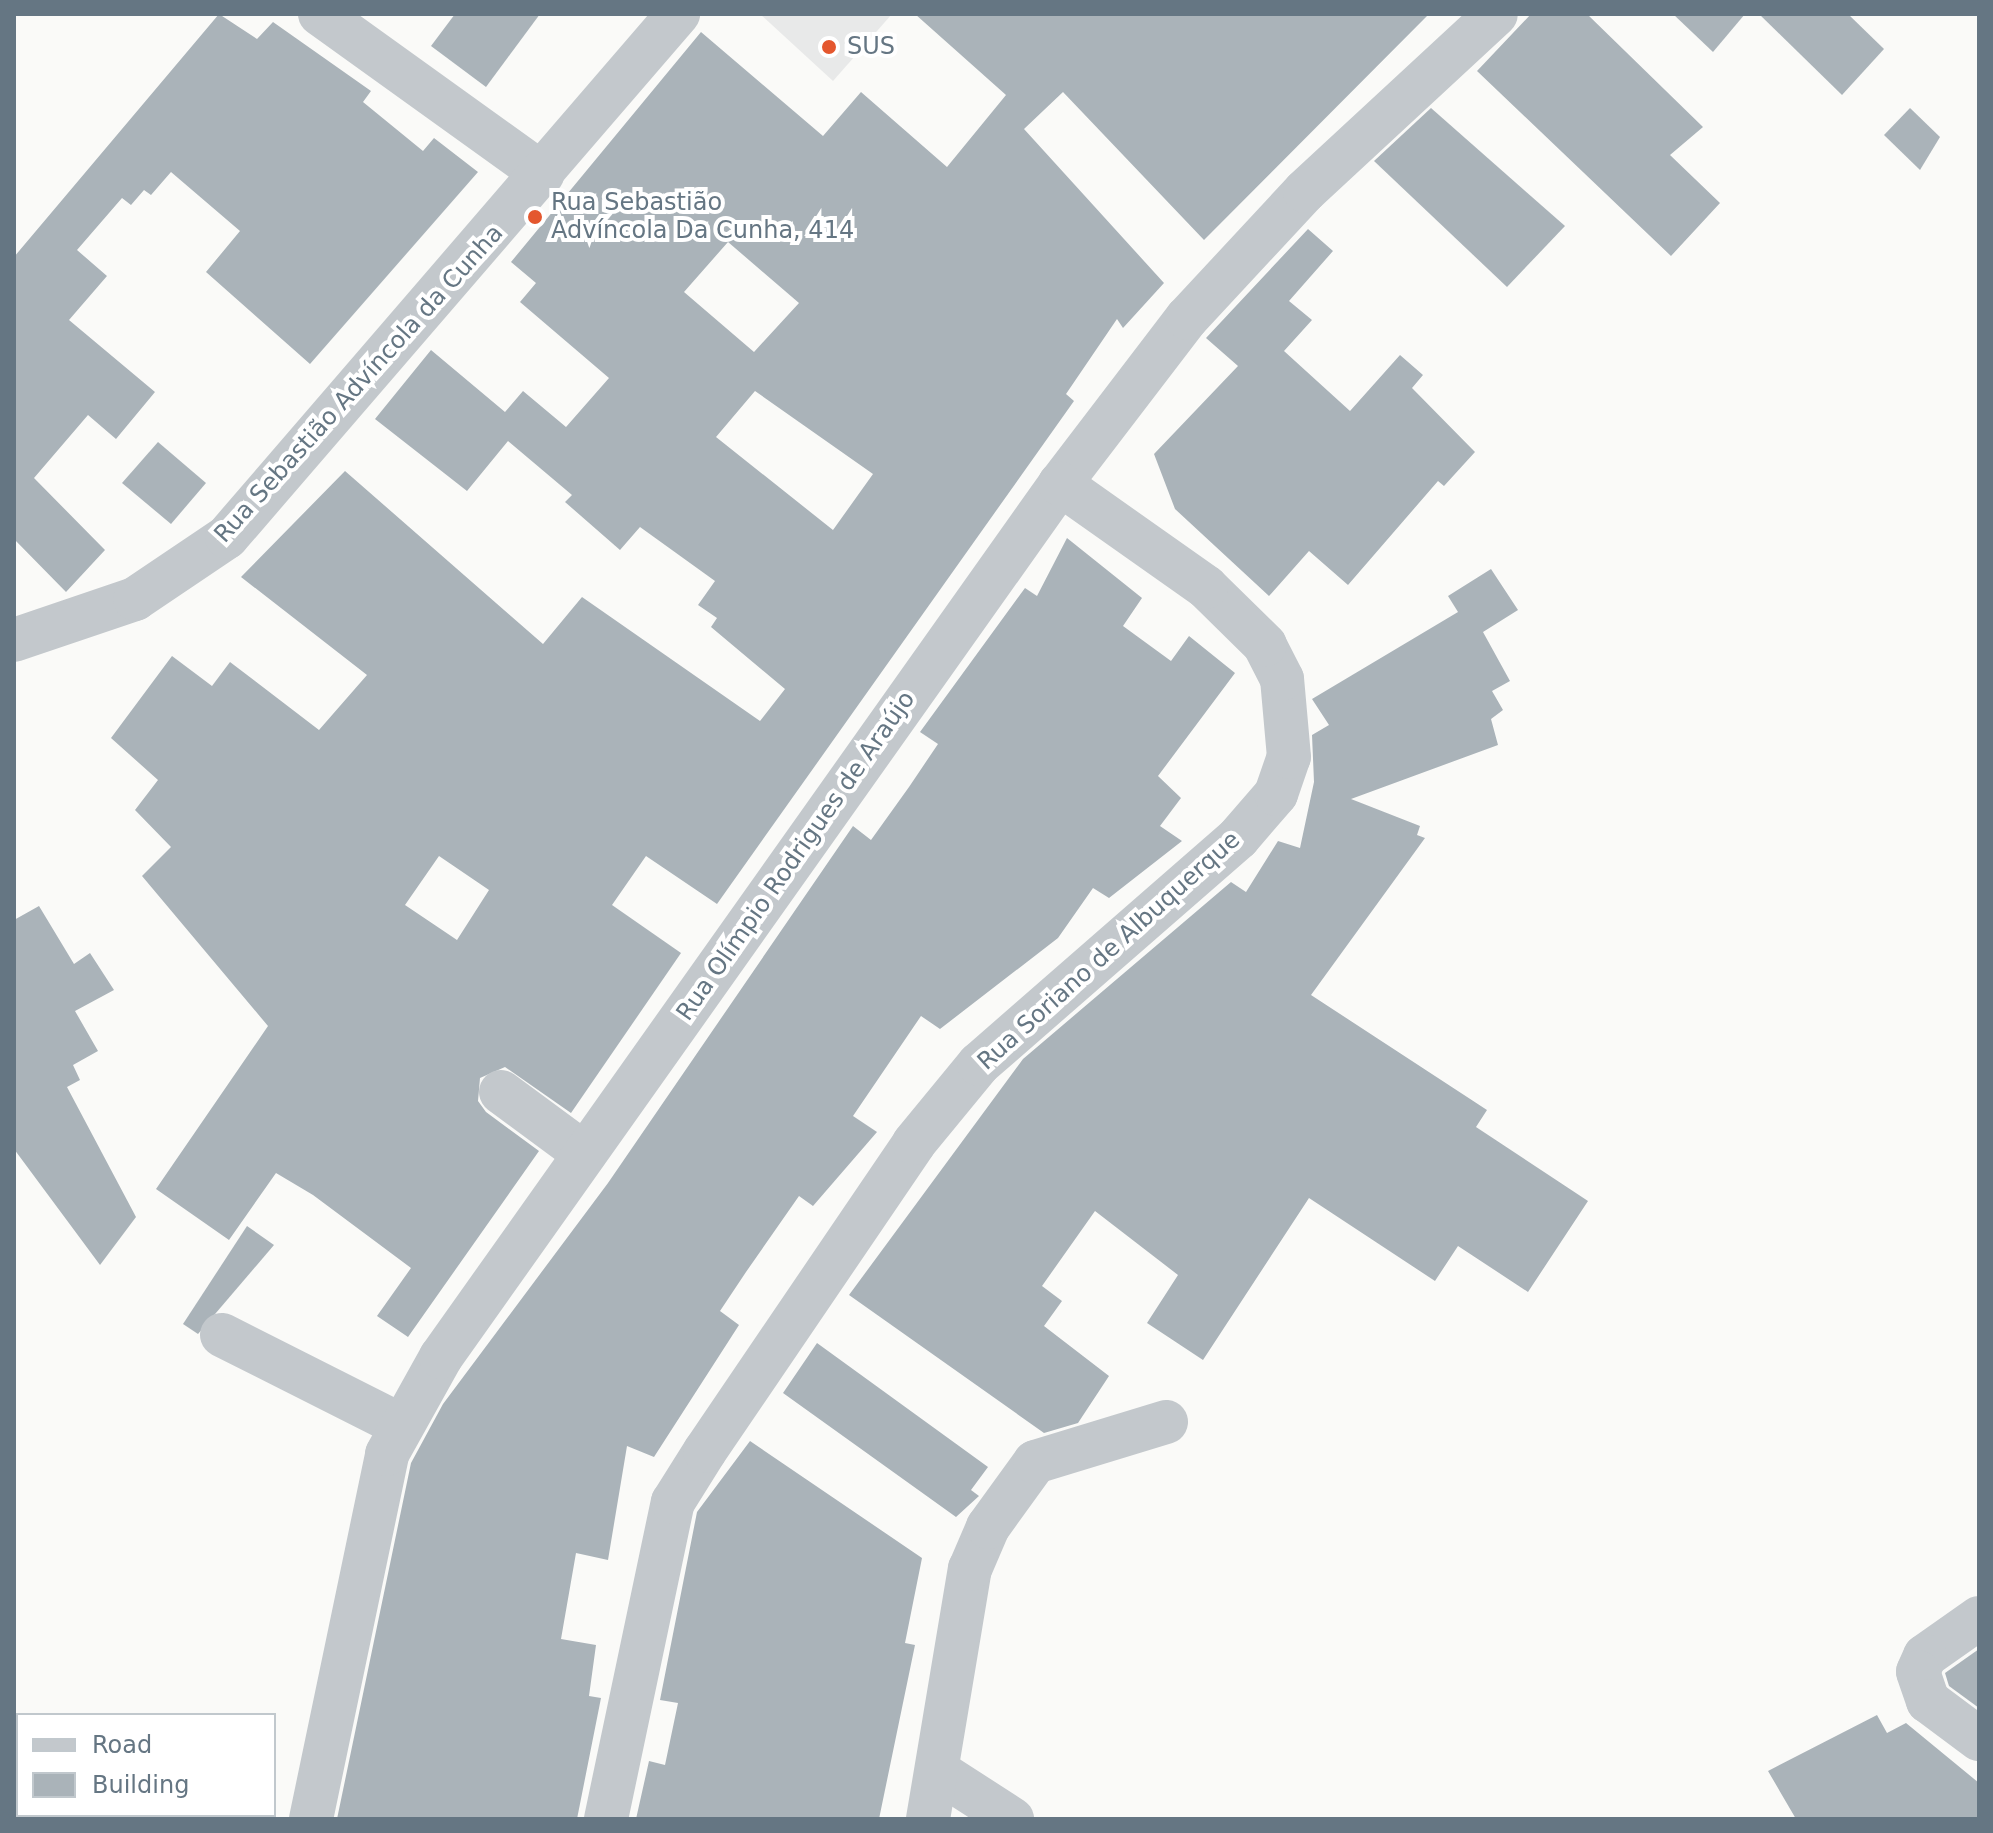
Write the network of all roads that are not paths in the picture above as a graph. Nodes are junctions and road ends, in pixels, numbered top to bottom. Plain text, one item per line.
1 (320, 14) edge
2 (678, 14) edge
3 (1496, 14) edge
4 (543, 174) junction
5 (1060, 484) junction
6 (14, 640) edge
7 (501, 1092) dead end
8 (585, 1154) junction
9 (222, 1335) dead end
10 (1166, 1422) dead end
11 (400, 1425) junction
12 (1979, 1618) edge
13 (1973, 1734) edge
14 (939, 1772) junction
15 (311, 1819) edge
16 (606, 1819) edge
17 (928, 1819) edge
18 (1012, 1819) edge

1 - 4 street
2 - 4 street, Rua Sebastião Advíncola da Cunha
3 - 5 street, Rua Olímpio Rodrigues de Araújo
4 - 6 street, Rua Sebastião Advíncola da Cunha
5 - 8 street, Rua Olímpio Rodrigues de Araújo
5 - 16 street, Rua Soriano de Albuquerque
7 - 8 street
8 - 11 street, Rua Olímpio Rodrigues de Araújo
9 - 11 street
10 - 14 street
11 - 15 street, Rua Olímpio Rodrigues de Araújo
12 - 13 street
14 - 17 street
14 - 18 street

